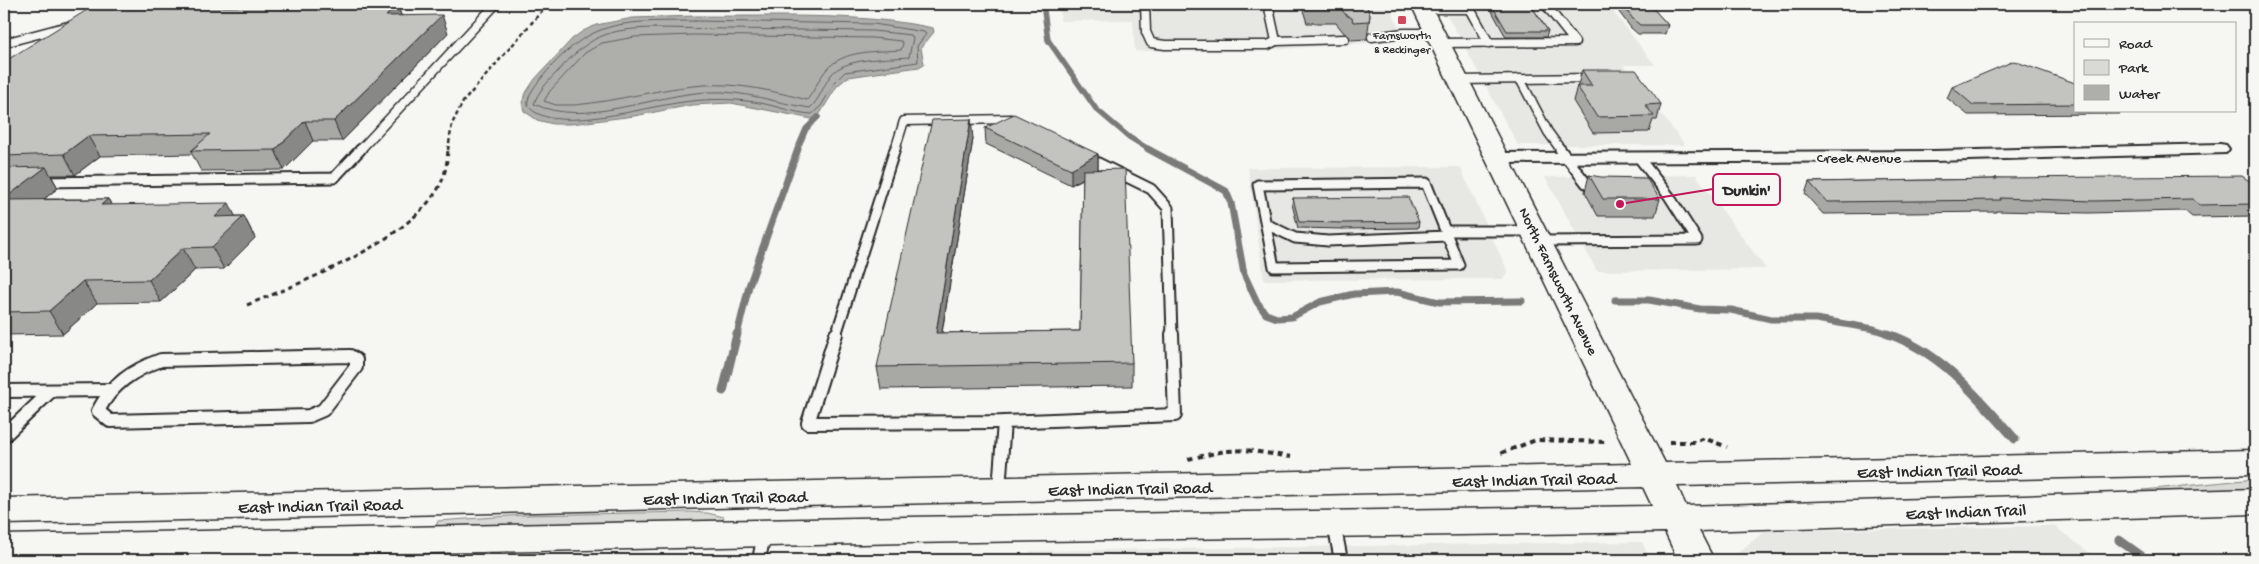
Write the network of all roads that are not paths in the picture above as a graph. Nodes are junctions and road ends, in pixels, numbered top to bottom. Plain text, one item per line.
1 (112, 4) edge
2 (496, 4) edge
3 (1145, 4) edge
4 (1268, 4) edge
5 (1544, 4) edge
6 (1421, 6) edge
7 (1469, 6) edge
8 (87, 19) edge
9 (73, 25) edge
10 (1372, 37) edge
11 (1437, 38) junction
12 (1345, 39) dead end
13 (1276, 41) junction
14 (4, 43) edge
15 (1489, 43) junction
16 (1602, 78) edge
17 (1520, 79) junction
18 (1458, 80) junction
19 (2220, 149) dead end
20 (1498, 158) junction
21 (1567, 158) junction
22 (1639, 158) junction
23 (33, 182) edge
24 (1612, 188) edge
25 (1266, 224) junction
26 (1446, 234) junction
27 (1537, 236) junction
28 (112, 390) junction
29 (4, 391) edge
30 (51, 391) junction
31 (1004, 422) junction
32 (4, 436) edge
33 (2255, 462) edge
34 (1656, 477) junction
35 (999, 491) junction
36 (2255, 502) edge
37 (4, 511) edge
38 (1676, 519) junction
39 (1333, 523) junction
40 (762, 547) edge
41 (4, 548) edge
42 (1341, 560) edge
43 (1696, 560) edge

1 - 8 lane
2 - 23 lane
3 - 13 lane
4 - 13 lane
5 - 15 lane
6 - 7 lane
6 - 11 main road, North Farnsworth Avenue
7 - 15 lane
9 - 14 lane
10 - 11 lane
11 - 15 lane
11 - 18 main road, North Farnsworth Avenue
12 - 13 lane
16 - 17 lane
17 - 18 lane
17 - 21 lane
18 - 20 main road, North Farnsworth Avenue
19 - 22 street, Creek Avenue
20 - 21 street, Creek Avenue
20 - 27 main road, North Farnsworth Avenue
21 - 22 street, Creek Avenue
21 - 24 lane
22 - 27 lane
25 - 26 lane
25 - 26 lane
25 - 26 lane
26 - 27 lane
27 - 34 main road, North Farnsworth Avenue
28 - 28 lane
28 - 30 lane
29 - 30 lane
30 - 32 lane
31 - 31 lane
31 - 35 lane
33 - 34 main road, East Indian Trail Road
34 - 35 main road, East Indian Trail Road
34 - 38 main road, North Farnsworth Avenue
35 - 37 main road, East Indian Trail Road
36 - 38 main road, East Indian Trail
38 - 39 main road
38 - 43 main road, North Farnsworth Avenue
39 - 40 main road
39 - 42 lane
40 - 41 main road

